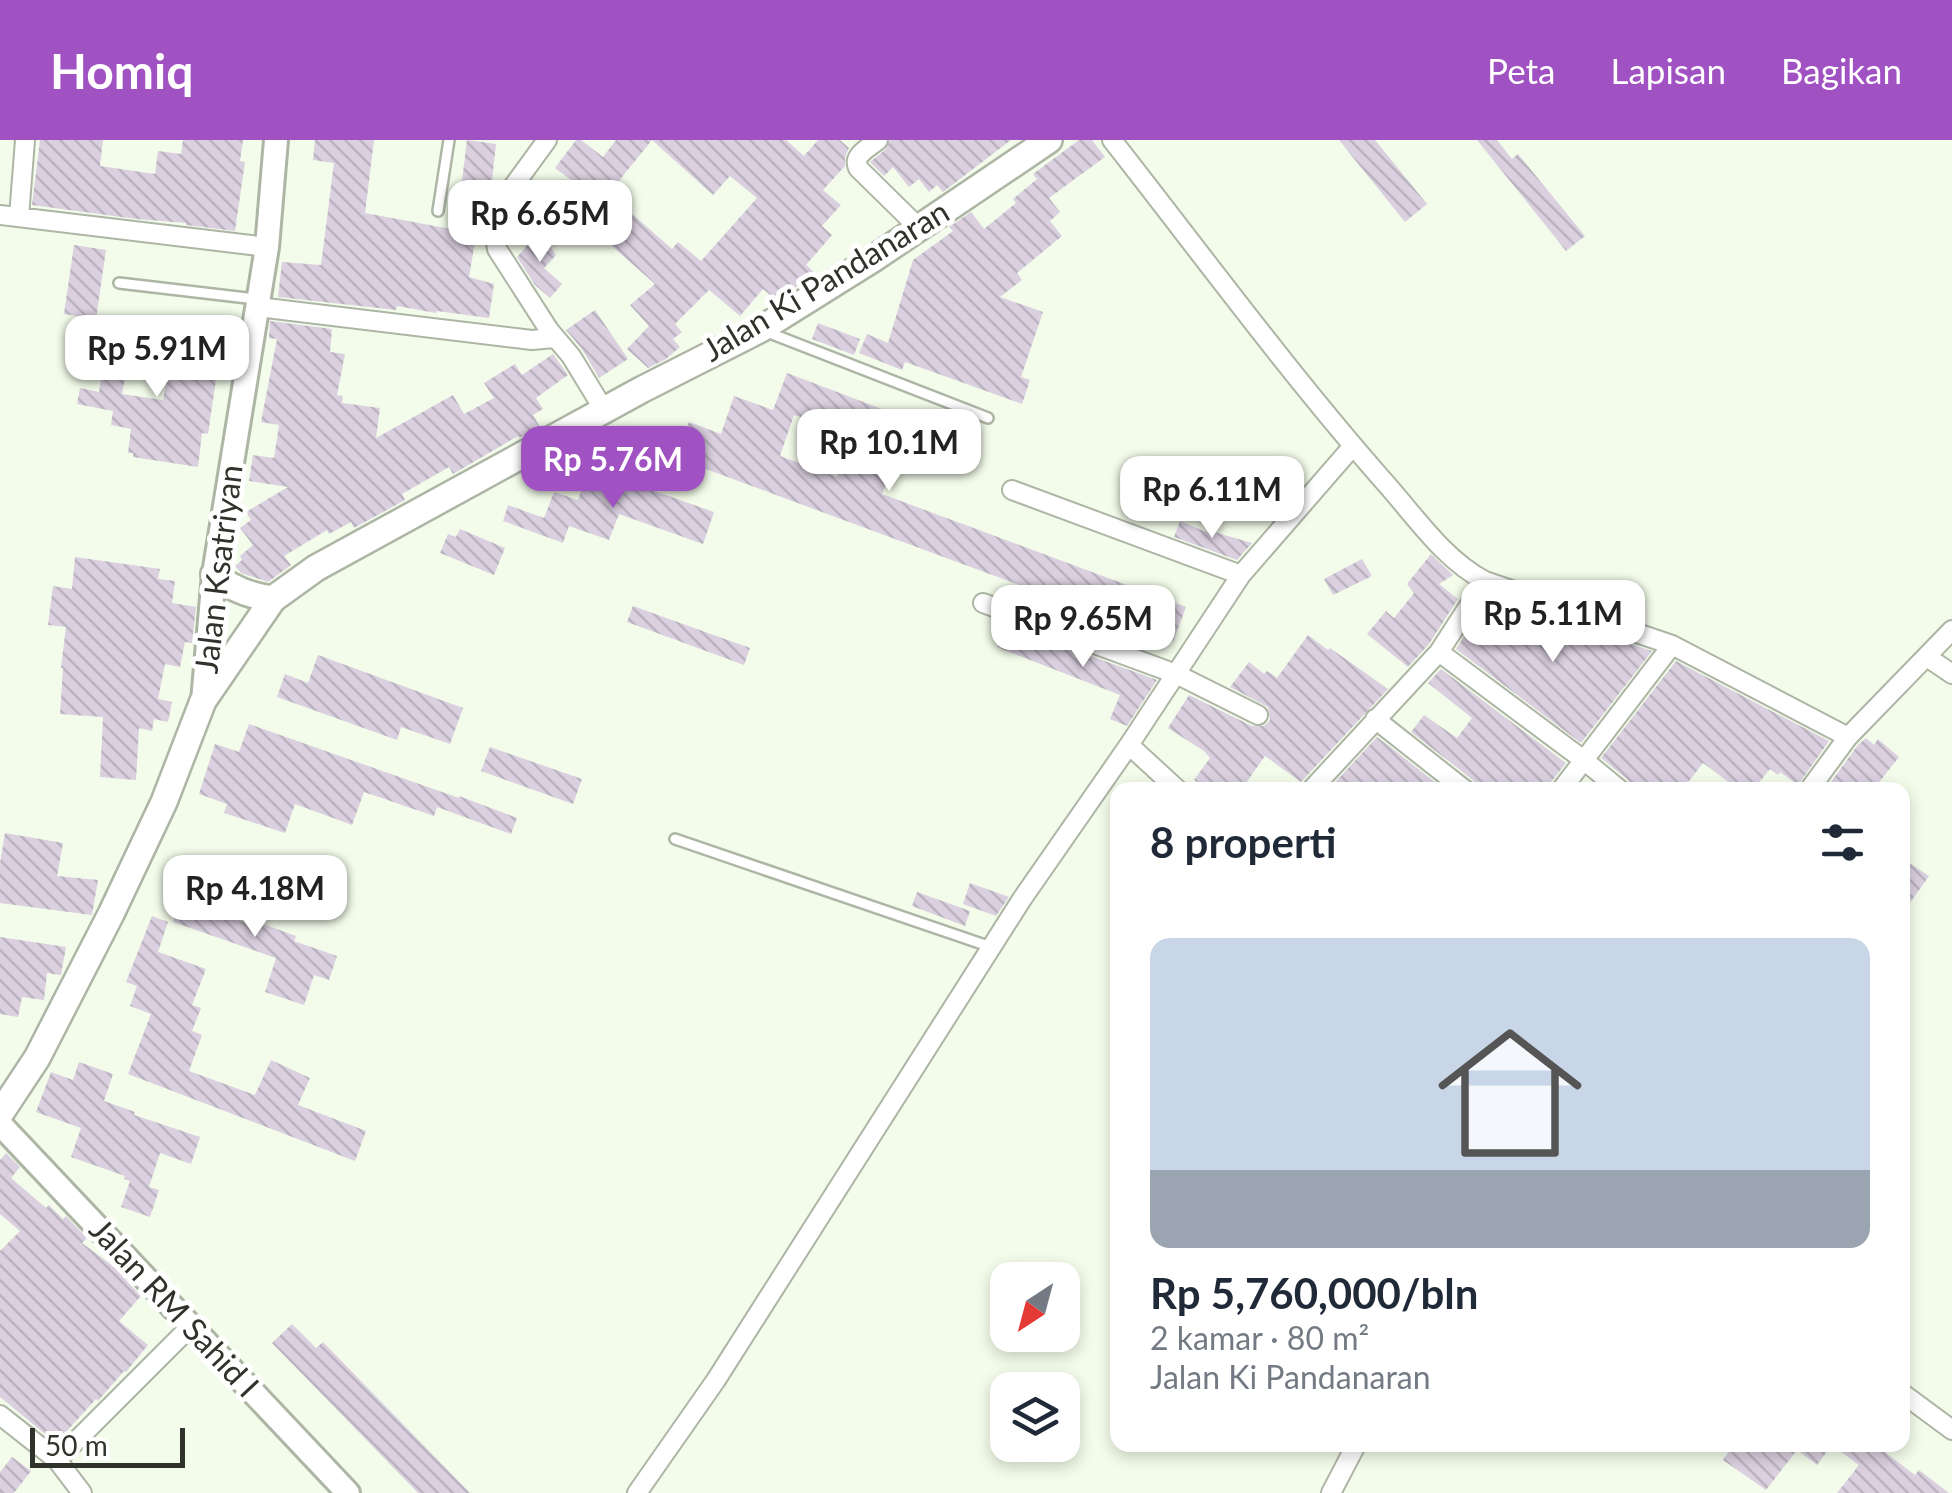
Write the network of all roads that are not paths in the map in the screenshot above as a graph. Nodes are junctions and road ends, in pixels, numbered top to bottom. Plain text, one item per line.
1 (25, 140) edge
2 (276, 140) edge
3 (449, 140) edge
4 (547, 140) edge
5 (878, 140) edge
6 (1112, 140) edge
7 (1033, 144) edge
8 (438, 211) dead end
9 (9, 216) edge
10 (918, 228) junction
11 (268, 248) junction
12 (119, 283) dead end
13 (259, 303) junction
14 (761, 329) junction
15 (554, 338) junction
16 (604, 410) junction
17 (988, 418) dead end
18 (1353, 446) junction
19 (1012, 490) dead end
20 (214, 574) junction
21 (1241, 575) junction
22 (1485, 581) junction
23 (273, 599) junction
24 (983, 603) dead end
25 (1952, 630) edge
26 (1672, 645) junction
27 (1439, 652) junction
28 (1927, 656) junction
29 (1176, 674) junction
30 (1952, 674) edge
31 (202, 701) junction
32 (1258, 715) dead end
33 (1375, 720) junction
34 (1848, 737) junction
35 (1129, 745) junction
36 (1585, 761) junction
37 (1169, 782) edge
38 (1318, 782) edge
39 (1455, 782) edge
40 (1568, 782) edge
41 (1610, 782) edge
42 (1814, 782) edge
43 (675, 839) dead end
44 (991, 947) junction
45 (5, 1107) edge
46 (0, 1124) edge
47 (24, 1149) junction
48 (191, 1326) junction
49 (1910, 1399) edge
50 (0, 1415) edge
51 (1952, 1430) edge
52 (1352, 1452) edge
53 (58, 1460) junction
54 (82, 1492) edge
55 (348, 1493) edge
56 (638, 1493) edge
57 (1331, 1493) edge

1 - 9 street
2 - 11 street, Jalan Ksatriyan
3 - 8 lane
4 - 15 street
5 - 10 street
6 - 18 street
7 - 10 main road, Jalan Ki Pandanaran
9 - 11 street
10 - 14 main road, Jalan Ki Pandanaran
11 - 13 street, Jalan Ksatriyan
12 - 13 lane
13 - 15 street
13 - 20 street, Jalan Ksatriyan
14 - 16 main road, Jalan Ki Pandanaran
14 - 17 lane
15 - 16 street
16 - 23 main road, Jalan Ki Pandanaran
18 - 21 street
18 - 22 street
19 - 21 street
20 - 23 main road
20 - 31 street, Jalan Ksatriyan
21 - 29 street
22 - 26 street
22 - 27 street
23 - 31 main road, Jalan Ki Pandanaran
24 - 29 street
25 - 28 street
26 - 34 street
26 - 36 street
27 - 33 street
27 - 36 street
28 - 30 street
28 - 34 street
29 - 32 street
29 - 35 street
31 - 45 main road, Jalan Ki Pandanaran
33 - 38 street
33 - 39 street
34 - 42 street
35 - 37 street
35 - 44 street
36 - 40 street
36 - 41 street
43 - 44 lane
44 - 56 street
45 - 47 street
46 - 47 street, Jalan RM Sahid I
47 - 48 street, Jalan RM Sahid I
48 - 53 street
48 - 55 street, Jalan RM Sahid I
49 - 51 street
50 - 53 street
52 - 57 street
53 - 54 street

